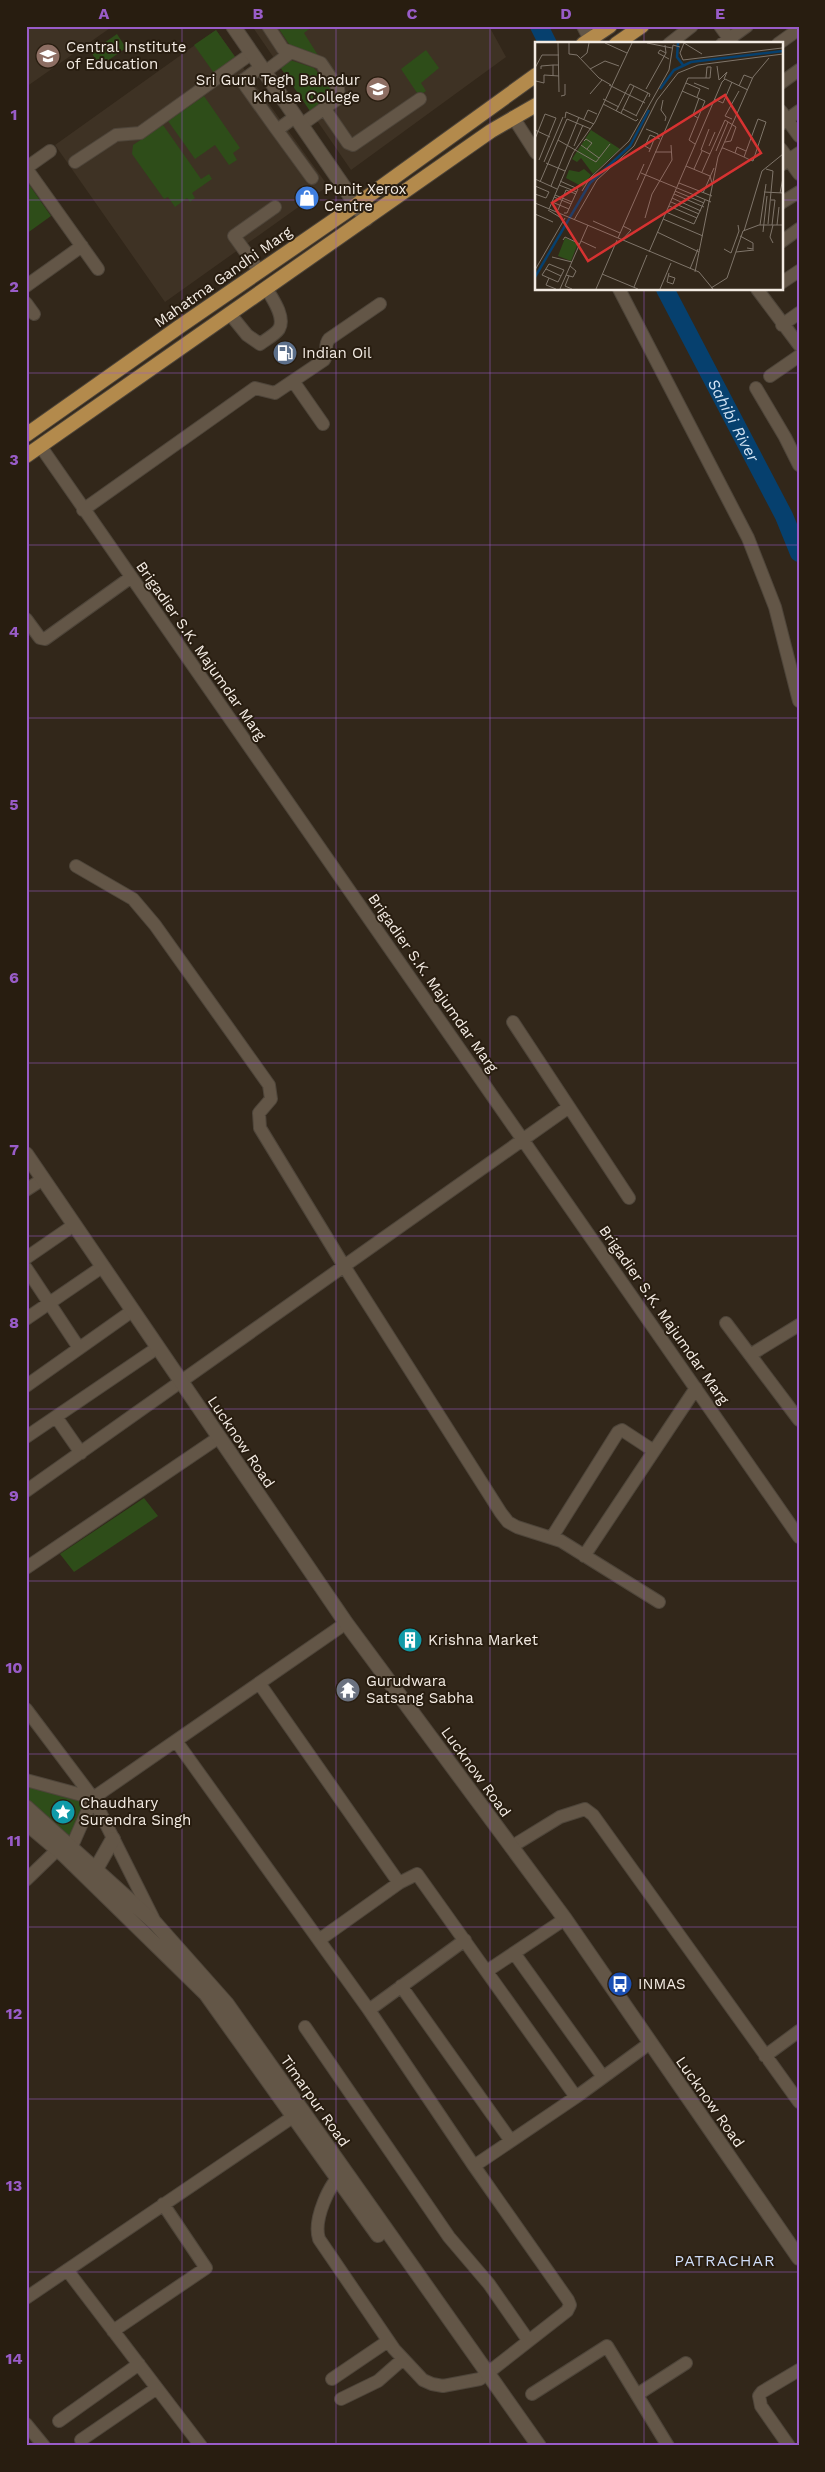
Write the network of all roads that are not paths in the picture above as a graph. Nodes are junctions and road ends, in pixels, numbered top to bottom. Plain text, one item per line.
1 (233, 26) edge
2 (268, 26) edge
3 (583, 26) edge
4 (642, 26) edge
5 (692, 26) edge
6 (720, 26) edge
7 (747, 26) edge
8 (799, 29) edge
9 (597, 34) edge
10 (619, 42) edge
11 (671, 42) edge
12 (728, 42) edge
13 (781, 42) edge
14 (252, 54) junction
15 (290, 54) junction
16 (263, 69) junction
17 (799, 70) edge
18 (528, 81) edge
19 (782, 81) edge
20 (420, 99) dead end
21 (534, 106) edge
22 (324, 108) junction
23 (799, 111) edge
24 (513, 117) junction
25 (783, 118) edge
26 (298, 121) junction
27 (277, 130) junction
28 (799, 136) edge
29 (50, 151) dead end
30 (535, 151) edge
31 (788, 157) edge
32 (75, 162) dead end
33 (26, 168) edge
34 (799, 174) edge
35 (312, 178) dead end
36 (799, 192) edge
37 (782, 203) edge
38 (356, 205) junction
39 (274, 207) dead end
40 (366, 219) junction
41 (799, 229) edge
42 (782, 241) edge
43 (82, 246) junction
44 (98, 269) dead end
45 (799, 271) edge
46 (260, 272) junction
47 (782, 282) edge
48 (26, 286) edge
49 (266, 288) junction
50 (620, 290) edge
51 (759, 292) edge
52 (26, 303) edge
53 (380, 304) dead end
54 (799, 313) edge
55 (34, 314) dead end
56 (230, 314) junction
57 (782, 325) junction
58 (799, 346) edge
59 (799, 356) edge
60 (770, 376) dead end
61 (293, 381) junction
62 (756, 388) dead end
63 (323, 424) dead end
64 (28, 430) edge
65 (41, 446) junction
66 (26, 456) edge
67 (799, 465) edge
68 (83, 510) junction
69 (130, 578) junction
70 (26, 620) edge
71 (799, 701) edge
72 (76, 866) dead end
73 (513, 1022) dead end
74 (570, 1107) junction
75 (522, 1140) junction
76 (26, 1154) edge
77 (42, 1179) junction
78 (26, 1190) edge
79 (629, 1198) dead end
80 (74, 1225) junction
81 (26, 1258) edge
82 (344, 1266) junction
83 (102, 1267) junction
84 (26, 1268) edge
85 (48, 1304) junction
86 (132, 1311) junction
87 (26, 1319) edge
88 (726, 1323) dead end
89 (799, 1325) edge
90 (79, 1348) junction
91 (157, 1348) junction
92 (750, 1355) junction
93 (181, 1383) junction
94 (26, 1386) edge
95 (696, 1388) junction
96 (56, 1417) junction
97 (799, 1420) edge
98 (26, 1437) edge
99 (218, 1438) junction
100 (654, 1451) junction
101 (81, 1453) junction
102 (26, 1491) edge
103 (794, 1520) edge
104 (552, 1537) junction
105 (799, 1537) edge
106 (584, 1556) junction
107 (26, 1568) edge
108 (659, 1602) dead end
109 (346, 1623) junction
110 (259, 1683) junction
111 (26, 1709) edge
112 (176, 1741) junction
113 (26, 1780) edge
114 (92, 1798) junction
115 (26, 1807) edge
116 (26, 1823) edge
117 (113, 1839) junction
118 (511, 1847) junction
119 (65, 1851) junction
120 (96, 1869) junction
121 (26, 1880) edge
122 (399, 1884) junction
123 (565, 1919) junction
124 (156, 1924) junction
125 (319, 1940) junction
126 (465, 1940) junction
127 (514, 1953) junction
128 (487, 1971) junction
129 (401, 1986) junction
130 (369, 2010) junction
131 (305, 2027) dead end
132 (799, 2031) edge
133 (650, 2043) junction
134 (765, 2056) junction
135 (603, 2077) junction
136 (576, 2097) junction
137 (799, 2102) edge
138 (298, 2113) junction
139 (512, 2141) junction
140 (474, 2166) junction
141 (341, 2174) junction
142 (163, 2204) junction
143 (799, 2258) edge
144 (67, 2270) junction
145 (26, 2298) edge
146 (113, 2331) junction
147 (528, 2340) junction
148 (388, 2341) junction
149 (403, 2359) junction
150 (686, 2363) dead end
151 (139, 2364) junction
152 (799, 2370) edge
153 (484, 2376) junction
154 (332, 2379) dead end
155 (157, 2388) junction
156 (532, 2394) dead end
157 (638, 2394) junction
158 (341, 2399) dead end
159 (58, 2421) dead end
160 (26, 2424) edge
161 (81, 2440) dead end
162 (666, 2445) edge
163 (44, 2446) edge
164 (201, 2446) edge
165 (527, 2446) edge
166 (539, 2446) edge
167 (789, 2446) edge

1 - 14 street
2 - 15 street
3 - 9 street
4 - 10 main road
5 - 11 street
6 - 12 street
7 - 12 street
8 - 13 street
14 - 16 street
14 - 32 street
15 - 16 street
15 - 22 street
16 - 26 street
16 - 27 street
17 - 19 street
18 - 21 main road
18 - 38 main road, Mahatma Gandhi Marg
20 - 22 street
21 - 24 main road
22 - 26 street
23 - 25 street
24 - 30 street
24 - 40 main road
25 - 28 street
26 - 27 street
26 - 38 street
27 - 35 street
29 - 33 street
31 - 34 street
33 - 43 street
36 - 37 street
38 - 40 street
38 - 46 main road, Mahatma Gandhi Marg
39 - 46 street
40 - 49 main road
41 - 42 street
43 - 44 street
43 - 48 street
45 - 47 street
46 - 64 main road, Mahatma Gandhi Marg
49 - 56 main road
49 - 56 street
50 - 71 street
51 - 57 street
52 - 55 street
53 - 61 street
54 - 57 street
56 - 65 main road
57 - 58 street
59 - 60 street
61 - 63 street
61 - 68 street
62 - 67 street
65 - 66 main road
65 - 68 street, Brigadier S.K. Majumdar Marg
68 - 69 street, Brigadier S.K. Majumdar Marg
69 - 70 street
69 - 75 street, Brigadier S.K. Majumdar Marg
72 - 82 street
73 - 74 street
74 - 75 street
74 - 79 street
75 - 82 street
75 - 95 street, Brigadier S.K. Majumdar Marg
76 - 77 street, Lucknow Road
77 - 78 street
77 - 80 street, Lucknow Road
80 - 81 street
80 - 83 street, Lucknow Road
82 - 93 street
82 - 104 street
83 - 85 street
83 - 86 street, Lucknow Road
84 - 85 street
85 - 87 street
85 - 90 street
86 - 90 street
86 - 91 street, Lucknow Road
88 - 92 street
89 - 92 street
90 - 94 street
91 - 93 street, Lucknow Road
91 - 96 street
92 - 97 street
93 - 99 street, Lucknow Road
93 - 101 street
95 - 100 street
95 - 103 street, Brigadier S.K. Majumdar Marg
96 - 98 street
96 - 101 street
99 - 107 street
99 - 109 street, Lucknow Road
100 - 104 street
100 - 106 street
101 - 102 street
103 - 105 street, Brigadier S.K. Majumdar Marg
104 - 106 street
106 - 108 street
109 - 110 street
109 - 118 street, Lucknow Road
110 - 112 street
110 - 122 street
111 - 114 street
112 - 114 street
112 - 125 street
113 - 114 street
114 - 117 street
114 - 119 street
115 - 119 street, Timarpur Road
116 - 119 street, Timarpur Road
117 - 120 street
117 - 124 street
118 - 123 street, Lucknow Road
118 - 134 street
119 - 120 street, Timarpur Road
119 - 121 street
119 - 138 street, Timarpur Road
120 - 124 street, Timarpur Road
122 - 125 street
122 - 126 street
123 - 127 street
123 - 133 street, Lucknow Road
124 - 138 street, Timarpur Road
125 - 130 street
126 - 128 street
126 - 129 street
127 - 128 street
127 - 135 street
128 - 136 street
129 - 130 street
129 - 139 street
130 - 140 street
131 - 147 street
132 - 134 street
133 - 135 street
133 - 143 street, Lucknow Road
134 - 137 street
135 - 136 street
136 - 139 street
138 - 141 street, Timarpur Road
138 - 142 street
139 - 140 street
140 - 147 street
141 - 148 street
141 - 153 street, Timarpur Road
142 - 144 street
142 - 146 street
144 - 145 street
144 - 146 street
146 - 151 street
147 - 153 street
148 - 149 street
148 - 154 street
149 - 153 street
149 - 158 street
150 - 157 street
151 - 155 street
151 - 159 street
152 - 167 street
153 - 165 street, Timarpur Road
153 - 166 street, Timarpur Road
155 - 161 street
155 - 164 street
156 - 157 street
157 - 162 street
160 - 163 street

